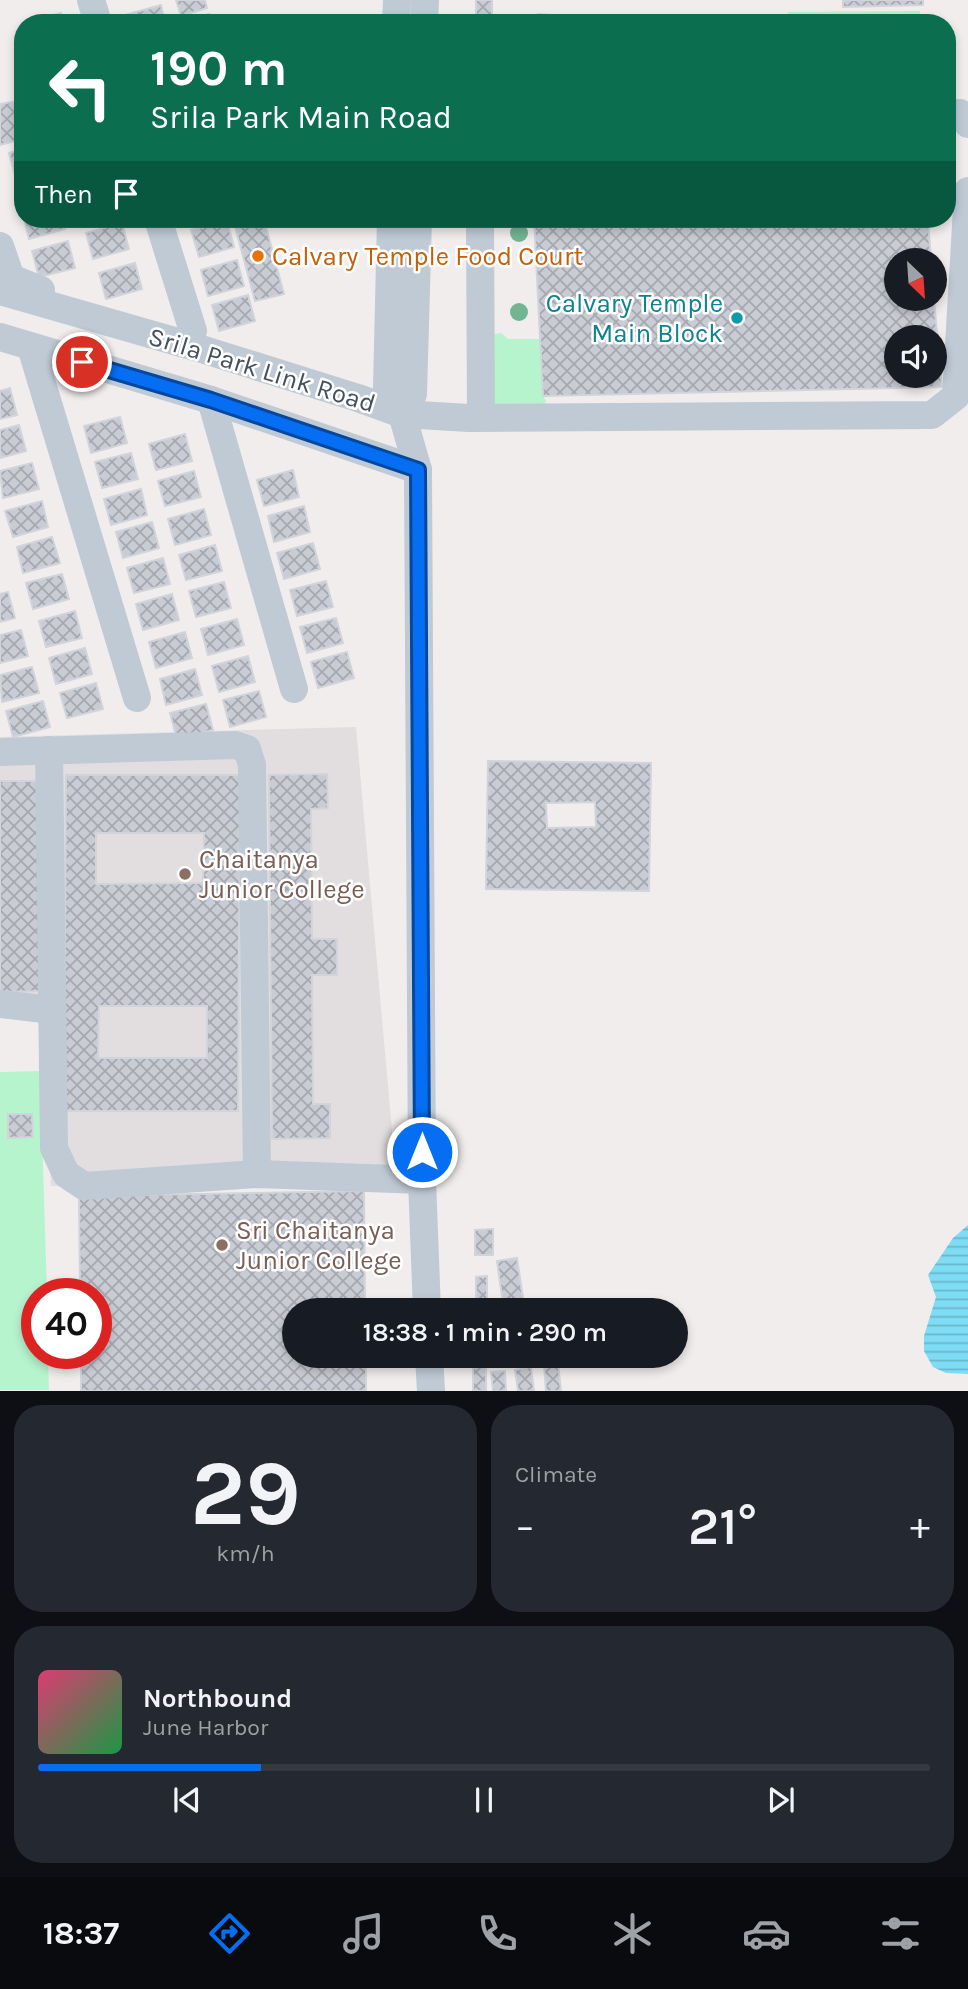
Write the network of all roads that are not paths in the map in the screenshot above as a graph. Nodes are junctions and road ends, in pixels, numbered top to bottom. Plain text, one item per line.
1 (956, 113) edge
2 (968, 124) edge
3 (968, 191) edge
4 (162, 228) edge
5 (391, 228) edge
6 (418, 228) edge
7 (480, 228) edge
8 (0, 246) edge
9 (0, 291) edge
10 (0, 337) edge
11 (31, 347) junction
12 (211, 400) junction
13 (402, 414) junction
14 (481, 417) junction
15 (418, 470) junction
16 (294, 689) dead end
17 (137, 698) dead end
18 (49, 750) junction
19 (0, 752) edge
20 (0, 1004) edge
21 (52, 1010) junction
22 (257, 1174) junction
23 (422, 1180) junction
24 (427, 1298) edge
25 (430, 1368) edge
26 (431, 1391) edge

1 - 2 street
3 - 14 street, Srila Park Link Road
4 - 8 street
5 - 13 street
6 - 13 street
7 - 14 street
9 - 13 street, Srila Park Link Road
10 - 11 street
11 - 12 street
11 - 17 street
12 - 15 street
12 - 16 street
13 - 14 street, Srila Park Link Road
13 - 15 street
15 - 23 street
18 - 19 street
18 - 21 street
18 - 22 street
20 - 21 street
21 - 22 street
22 - 23 street
23 - 24 street
25 - 26 street

